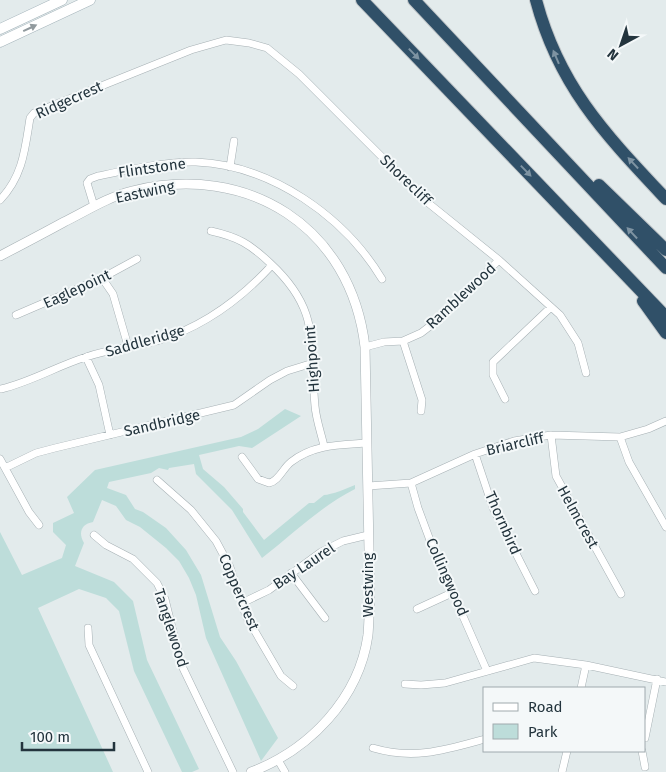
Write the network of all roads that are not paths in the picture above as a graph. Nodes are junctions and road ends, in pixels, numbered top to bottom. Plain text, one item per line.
1 (62, 0) edge
2 (90, 0) edge
3 (363, 0) edge
4 (414, 0) edge
5 (536, 0) edge
6 (0, 29) edge
7 (0, 42) edge
8 (191, 50) joint
9 (461, 51) junction
10 (234, 141) dead end
11 (230, 167) junction
12 (666, 199) edge
13 (0, 200) edge
14 (94, 206) junction
15 (211, 231) dead end
16 (666, 250) edge
17 (0, 256) edge
18 (137, 259) dead end
19 (499, 260) junction
20 (272, 265) junction
21 (666, 268) edge
22 (102, 278) junction
23 (630, 279) junction
24 (382, 280) dead end
25 (550, 308) junction
26 (16, 315) dead end
27 (666, 318) edge
28 (666, 333) edge
29 (404, 341) junction
30 (128, 346) junction
31 (365, 347) junction
32 (86, 357) junction
33 (313, 363) junction
34 (586, 373) dead end
35 (1, 389) dead end
36 (505, 399) dead end
37 (421, 411) dead end
38 (666, 420) edge
39 (110, 435) junction
40 (551, 435) junction
41 (620, 437) junction
42 (367, 443) junction
43 (324, 446) junction
44 (475, 454) junction
45 (242, 457) dead end
46 (0, 459) edge
47 (5, 468) junction
48 (158, 480) dead end
49 (411, 483) junction
50 (368, 486) junction
51 (39, 525) dead end
52 (666, 527) edge
53 (94, 535) dead end
54 (368, 535) junction
55 (291, 573) junction
56 (535, 591) dead end
57 (454, 592) junction
58 (621, 594) dead end
59 (242, 603) junction
60 (417, 609) dead end
61 (325, 618) dead end
62 (88, 628) dead end
63 (586, 665) junction
64 (487, 671) junction
65 (657, 679) junction
66 (666, 682) edge
67 (405, 684) dead end
68 (293, 686) dead end
69 (581, 687) edge
70 (646, 733) edge
71 (483, 740) edge
72 (373, 748) dead end
73 (567, 752) edge
74 (642, 752) edge
75 (278, 760) junction
76 (645, 767) dead end
77 (148, 772) edge
78 (233, 772) edge
79 (251, 772) edge
80 (285, 772) edge
81 (562, 772) edge

1 - 6 main road
7 -> 2 main road
3 -> 23 highway
4 - 9 highway
12 -> 5 highway
8 - 13 street, Ridgecrest
8 - 19 street, Shorecliff
9 - 16 highway
21 -> 9 highway
10 - 11 street
11 - 14 street, Flintstone
11 - 24 street, Flintstone
14 - 17 street, Eastwing
14 - 31 street, Eastwing
15 - 20 street, Highpoint
18 - 22 street, Eaglepoint
19 - 25 street, Shorecliff
19 - 29 street, Ramblewood
20 - 30 street, Saddleridge
20 - 33 street, Highpoint
22 - 26 street, Eaglepoint
22 - 30 street
23 - 27 highway
23 - 28 highway
25 - 34 street, Shorecliff
25 - 36 street
29 - 31 street, Ramblewood
29 - 37 street
30 - 32 street, Saddleridge
31 - 42 street, Westwing
32 - 35 street, Saddleridge
32 - 39 street
33 - 39 street, Sandbridge
33 - 43 street, Highpoint
38 - 41 street, Briarcliff
39 - 47 street, Sandbridge
40 - 41 street, Briarcliff
40 - 44 street, Briarcliff
40 - 58 street, Helmcrest
41 - 52 street
42 - 43 street
42 - 50 street, Westwing
43 - 45 street
44 - 49 street, Briarcliff
44 - 56 street, Thornbird
46 - 47 street
47 - 51 street
48 - 59 street, Coppercrest
49 - 50 street, Briarcliff
49 - 57 street, Collingwood
50 - 54 street, Westwing
53 - 78 street, Tanglewood
54 - 55 street, Bay Laurel
54 - 75 street, Westwing
55 - 59 street, Bay Laurel
55 - 61 street
57 - 60 street
57 - 64 street, Collingwood
59 - 68 street, Coppercrest
62 - 77 street
63 - 64 street
63 - 65 street
63 - 69 street
64 - 67 street
65 - 66 street
65 - 70 street
71 - 72 street
73 - 81 street
74 - 76 street
75 - 79 street, Westwing
75 - 80 street

